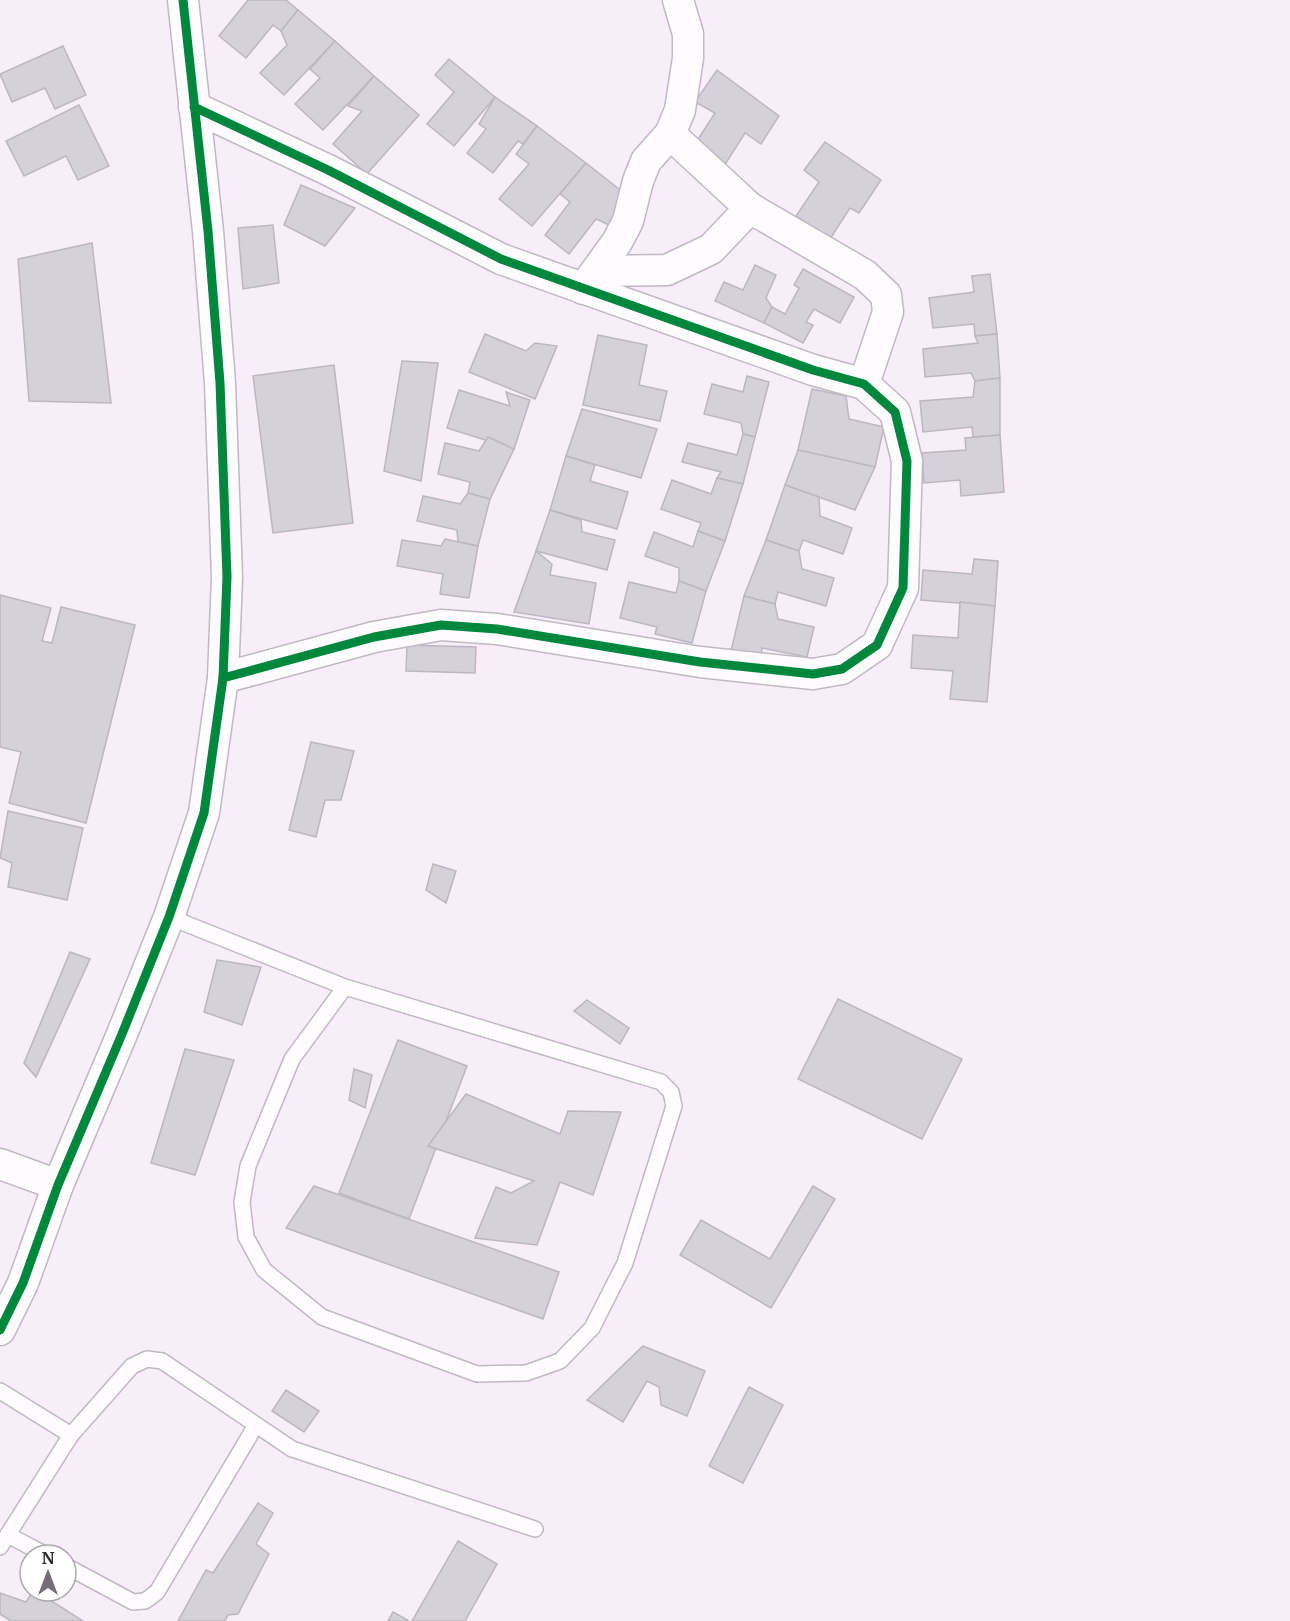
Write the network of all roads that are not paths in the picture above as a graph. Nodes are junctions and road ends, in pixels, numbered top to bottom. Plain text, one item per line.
1 (183, 0) edge
2 (678, 0) edge
3 (194, 107) junction
4 (670, 134) junction
5 (750, 208) junction
6 (590, 280) junction
7 (864, 384) junction
8 (223, 678) junction
9 (169, 917) junction
10 (345, 987) junction
11 (0, 1164) edge
12 (58, 1185) junction
13 (0, 1330) edge
14 (0, 1391) edge
15 (256, 1425) junction
16 (70, 1435) junction
17 (535, 1529) dead end
18 (4, 1541) edge
19 (78, 1572) edge

1 - 3 street
2 - 4 street
3 - 6 street
3 - 8 street
4 - 5 street
4 - 6 street
5 - 6 street
5 - 7 street
6 - 7 street
7 - 8 street
8 - 9 street
9 - 10 lane
9 - 12 street
10 - 10 lane
11 - 12 street
12 - 13 street
14 - 16 lane
15 - 16 lane
15 - 17 lane
15 - 19 lane
16 - 18 lane

